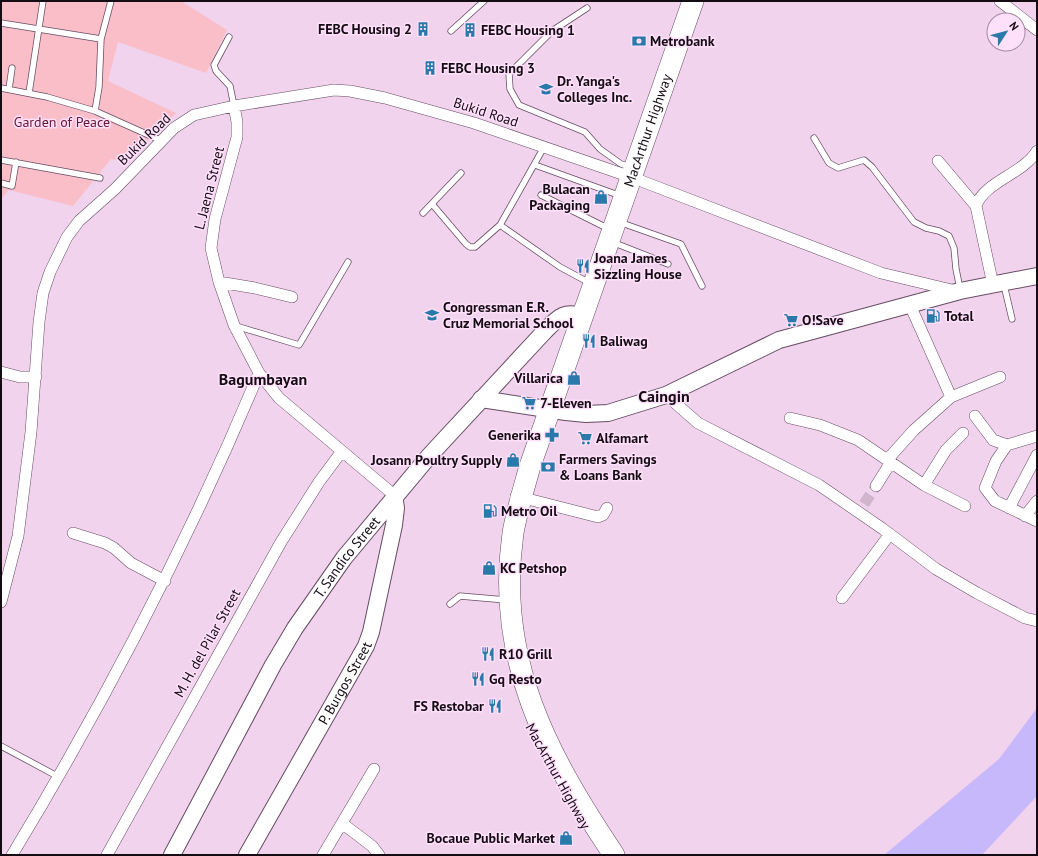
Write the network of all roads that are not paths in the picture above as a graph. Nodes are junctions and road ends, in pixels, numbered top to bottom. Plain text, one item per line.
1 (43, 1) edge
2 (111, 1) edge
3 (484, 1) edge
4 (693, 1) edge
5 (1000, 1) edge
6 (587, 8) dead end
7 (1, 22) edge
8 (39, 30) junction
9 (451, 30) dead end
10 (1037, 30) edge
11 (229, 37) dead end
12 (101, 39) junction
13 (12, 68) dead end
14 (1, 88) edge
15 (9, 89) junction
16 (29, 94) junction
17 (234, 106) junction
18 (95, 111) junction
19 (814, 138) dead end
20 (162, 141) junction
21 (544, 147) junction
22 (1037, 151) edge
23 (1, 160) edge
24 (938, 161) dead end
25 (16, 162) junction
26 (535, 165) junction
27 (461, 173) dead end
28 (629, 174) junction
29 (100, 178) dead end
30 (1, 183) edge
31 (541, 195) dead end
32 (625, 197) junction
33 (432, 204) junction
34 (976, 206) junction
35 (423, 213) dead end
36 (500, 225) junction
37 (610, 238) junction
38 (348, 262) dead end
39 (668, 264) dead end
40 (1037, 276) edge
41 (586, 281) junction
42 (219, 282) junction
43 (998, 284) junction
44 (702, 286) dead end
45 (959, 292) junction
46 (292, 297) dead end
47 (910, 305) junction
48 (579, 315) junction
49 (1012, 319) dead end
50 (234, 325) junction
51 (1, 372) edge
52 (259, 373) junction
53 (36, 377) junction
54 (1000, 377) dead end
55 (666, 395) junction
56 (951, 397) junction
57 (481, 399) junction
58 (545, 409) junction
59 (975, 416) dead end
60 (790, 418) dead end
61 (963, 433) dead end
62 (1037, 436) edge
63 (1007, 445) junction
64 (342, 451) junction
65 (1037, 455) edge
66 (889, 461) junction
67 (924, 485) junction
68 (876, 486) tunnel mouth
69 (394, 495) junction
70 (517, 496) junction
71 (1037, 501) edge
72 (965, 506) dead end
73 (607, 508) dead end
74 (1009, 508) junction
75 (1025, 516) junction
76 (1037, 521) edge
77 (72, 533) dead end
78 (890, 534) junction
79 (165, 581) junction
80 (842, 598) dead end
81 (505, 600) junction
82 (1, 602) edge
83 (450, 604) dead end
84 (1037, 621) edge
85 (1, 746) edge
86 (374, 769) dead end
87 (57, 776) junction
88 (343, 824) junction
89 (12, 855) edge
90 (108, 855) edge
91 (172, 855) edge
92 (247, 855) edge
93 (323, 855) edge
94 (379, 855) edge
95 (602, 855) edge
96 (614, 855) edge

1 - 8 lane
2 - 12 lane
3 - 9 lane
4 - 28 highway, MacArthur Highway
5 - 10 street
6 - 28 lane
7 - 8 lane
8 - 12 lane
8 - 16 lane
11 - 17 lane
12 - 18 lane
13 - 15 lane
14 - 15 lane
15 - 16 lane
16 - 18 lane
17 - 20 street, Bukid Road
17 - 21 street, Bukid Road
17 - 42 street, L. Jaena Street
18 - 20 lane
19 - 45 lane
20 - 53 street, Bukid Road
21 - 26 lane
21 - 28 street, Bukid Road
22 - 34 street
23 - 25 lane
24 - 34 street
25 - 29 lane
25 - 30 lane
26 - 32 lane
26 - 36 lane
27 - 33 lane
28 - 32 highway, MacArthur Highway
28 - 45 street, Bukid Road
31 - 37 lane
32 - 37 highway, MacArthur Highway
33 - 35 lane
33 - 36 lane
34 - 43 street
36 - 41 lane
37 - 39 lane
37 - 41 highway, MacArthur Highway
37 - 44 lane
37 - 48 highway, MacArthur Highway
38 - 50 lane
40 - 43 main road
41 - 48 highway, MacArthur Highway
42 - 46 street
42 - 50 street, L. Jaena Street
43 - 45 main road
43 - 49 lane
45 - 47 main road
47 - 55 main road
47 - 56 street
48 - 57 main road, T. Sandico Street
48 - 58 highway, MacArthur Highway
50 - 52 street, L. Jaena Street
51 - 53 street
52 - 64 street, L. Jaena Street
52 - 79 street
53 - 82 street, Bukid Road
54 - 56 street
55 - 58 main road
55 - 78 street
56 - 66 street
57 - 58 main road
57 - 69 main road, T. Sandico Street
58 - 70 highway, MacArthur Highway
59 - 63 street
60 - 66 street
61 - 67 street
62 - 63 street
63 - 74 street
64 - 69 street, L. Jaena Street
64 - 90 street, M. H. del Pilar Street
65 - 74 street
66 - 67 street
66 - 68 street
67 - 72 street
69 - 91 main road, T. Sandico Street
69 - 92 main road, P. Burgos Street
70 - 73 street
70 - 81 highway, MacArthur Highway
71 - 75 street
74 - 75 street
75 - 76 street
77 - 79 street
78 - 80 street
78 - 84 street
79 - 87 street
81 - 83 lane
81 - 95 highway, MacArthur Highway
81 - 96 highway, MacArthur Highway
85 - 87 lane
86 - 88 street
87 - 89 street
88 - 93 street
88 - 94 street

